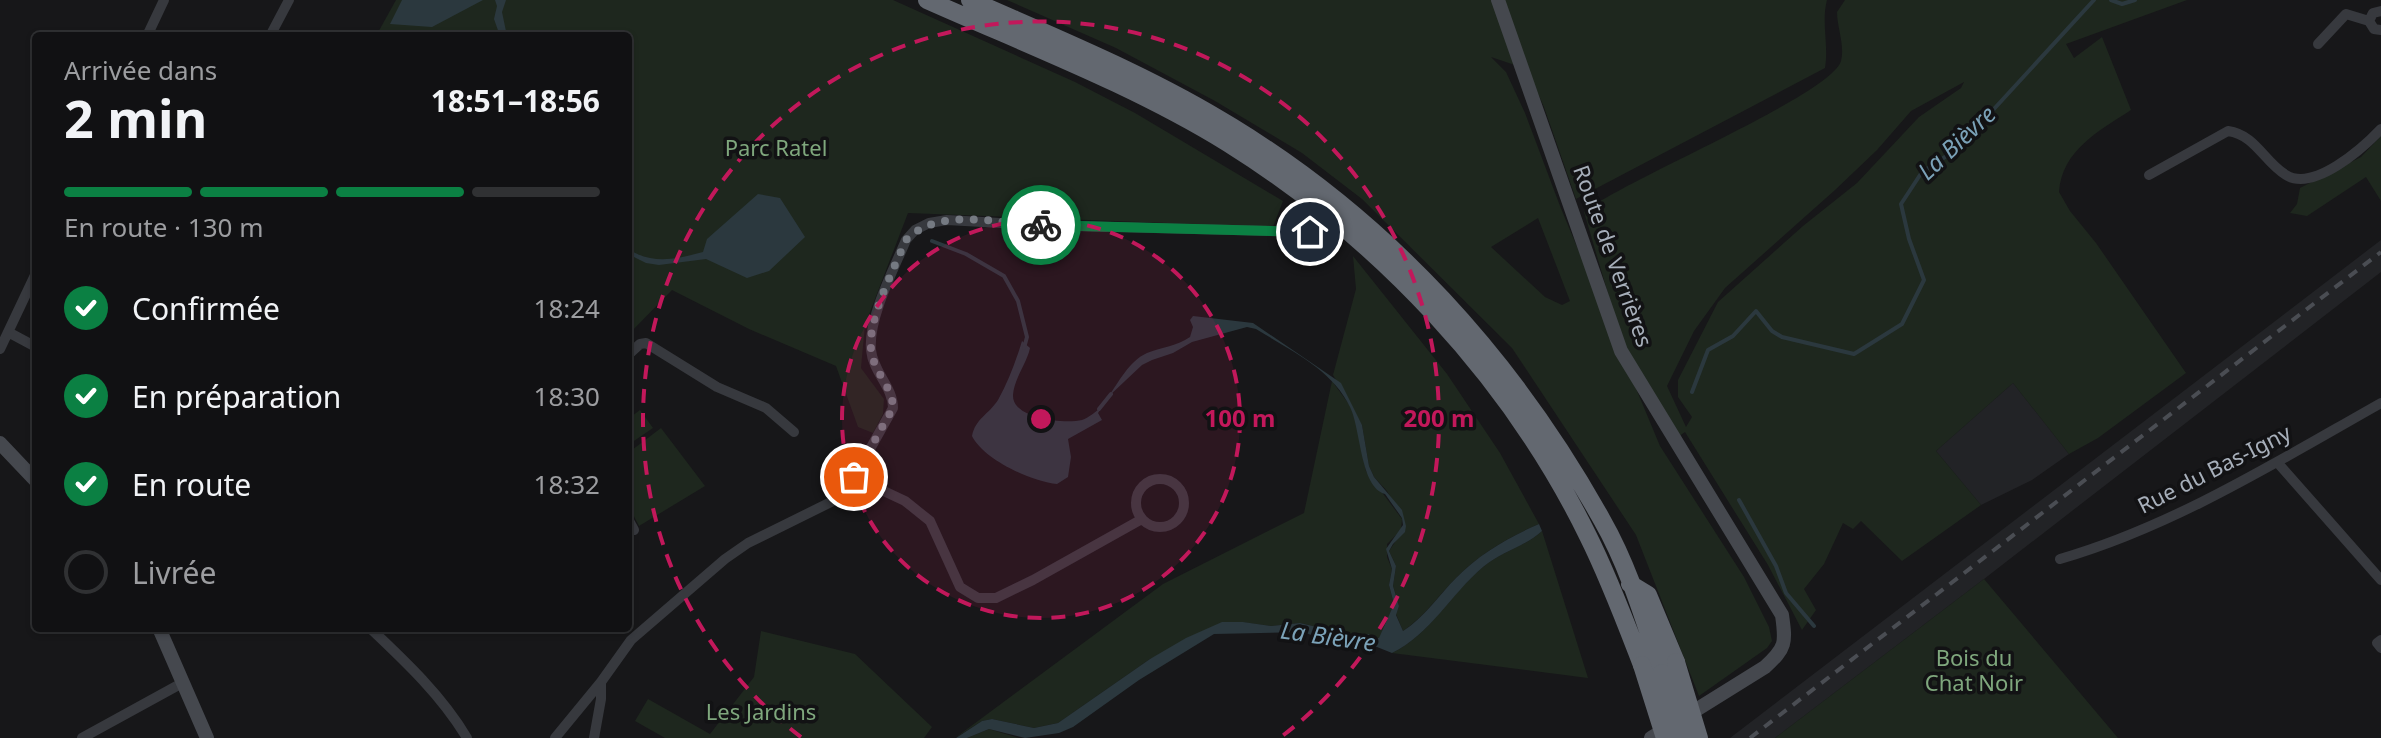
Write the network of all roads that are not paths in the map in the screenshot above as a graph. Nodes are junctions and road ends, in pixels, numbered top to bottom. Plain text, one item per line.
1 (164, 0) edge
2 (289, 0) edge
3 (927, 0) edge
4 (970, 0) edge
5 (1498, 0) edge
6 (2381, 11) edge
7 (2369, 21) junction
8 (2381, 30) edge
9 (149, 32) edge
10 (272, 32) edge
11 (2318, 44) dead end
12 (2381, 129) edge
13 (2149, 175) dead end
14 (1310, 232) dead end
15 (32, 281) edge
16 (8, 332) junction
17 (32, 345) edge
18 (0, 349) edge
19 (632, 351) edge
20 (2381, 403) edge
21 (794, 432) dead end
22 (0, 443) edge
23 (2277, 462) junction
24 (32, 477) edge
25 (854, 477) junction
26 (1142, 519) junction
27 (632, 526) edge
28 (634, 530) dead end
29 (2060, 559) dead end
30 (2381, 580) edge
31 (161, 632) edge
32 (374, 632) edge
33 (2381, 640) edge
34 (2381, 648) edge
35 (1669, 667) junction
36 (184, 682) junction
37 (601, 682) junction
38 (82, 738) edge
39 (207, 738) edge
40 (467, 738) edge
41 (555, 738) edge
42 (594, 738) edge
43 (1651, 738) edge
44 (1665, 738) edge
45 (1683, 738) edge
46 (1699, 738) edge

1 - 9 street
2 - 10 street
3 - 44 highway, bridge
4 - 35 highway
5 - 43 street, Route de Verrières
6 - 7 street
7 - 8 street
7 - 11 street
12 - 13 street
14 - 25 street
15 - 16 street
16 - 17 street
16 - 18 street
19 - 21 street
20 - 23 street, Rue du Bas-Igny
22 - 24 street
23 - 29 street, Rue du Bas-Igny
23 - 30 street
25 - 26 street
25 - 37 street
26 - 26 street
27 - 28 street
31 - 36 street
32 - 40 street
33 - 34 street
35 - 45 highway, bridge
35 - 46 highway, bridge
36 - 38 street
36 - 39 street
37 - 41 street
37 - 42 street

